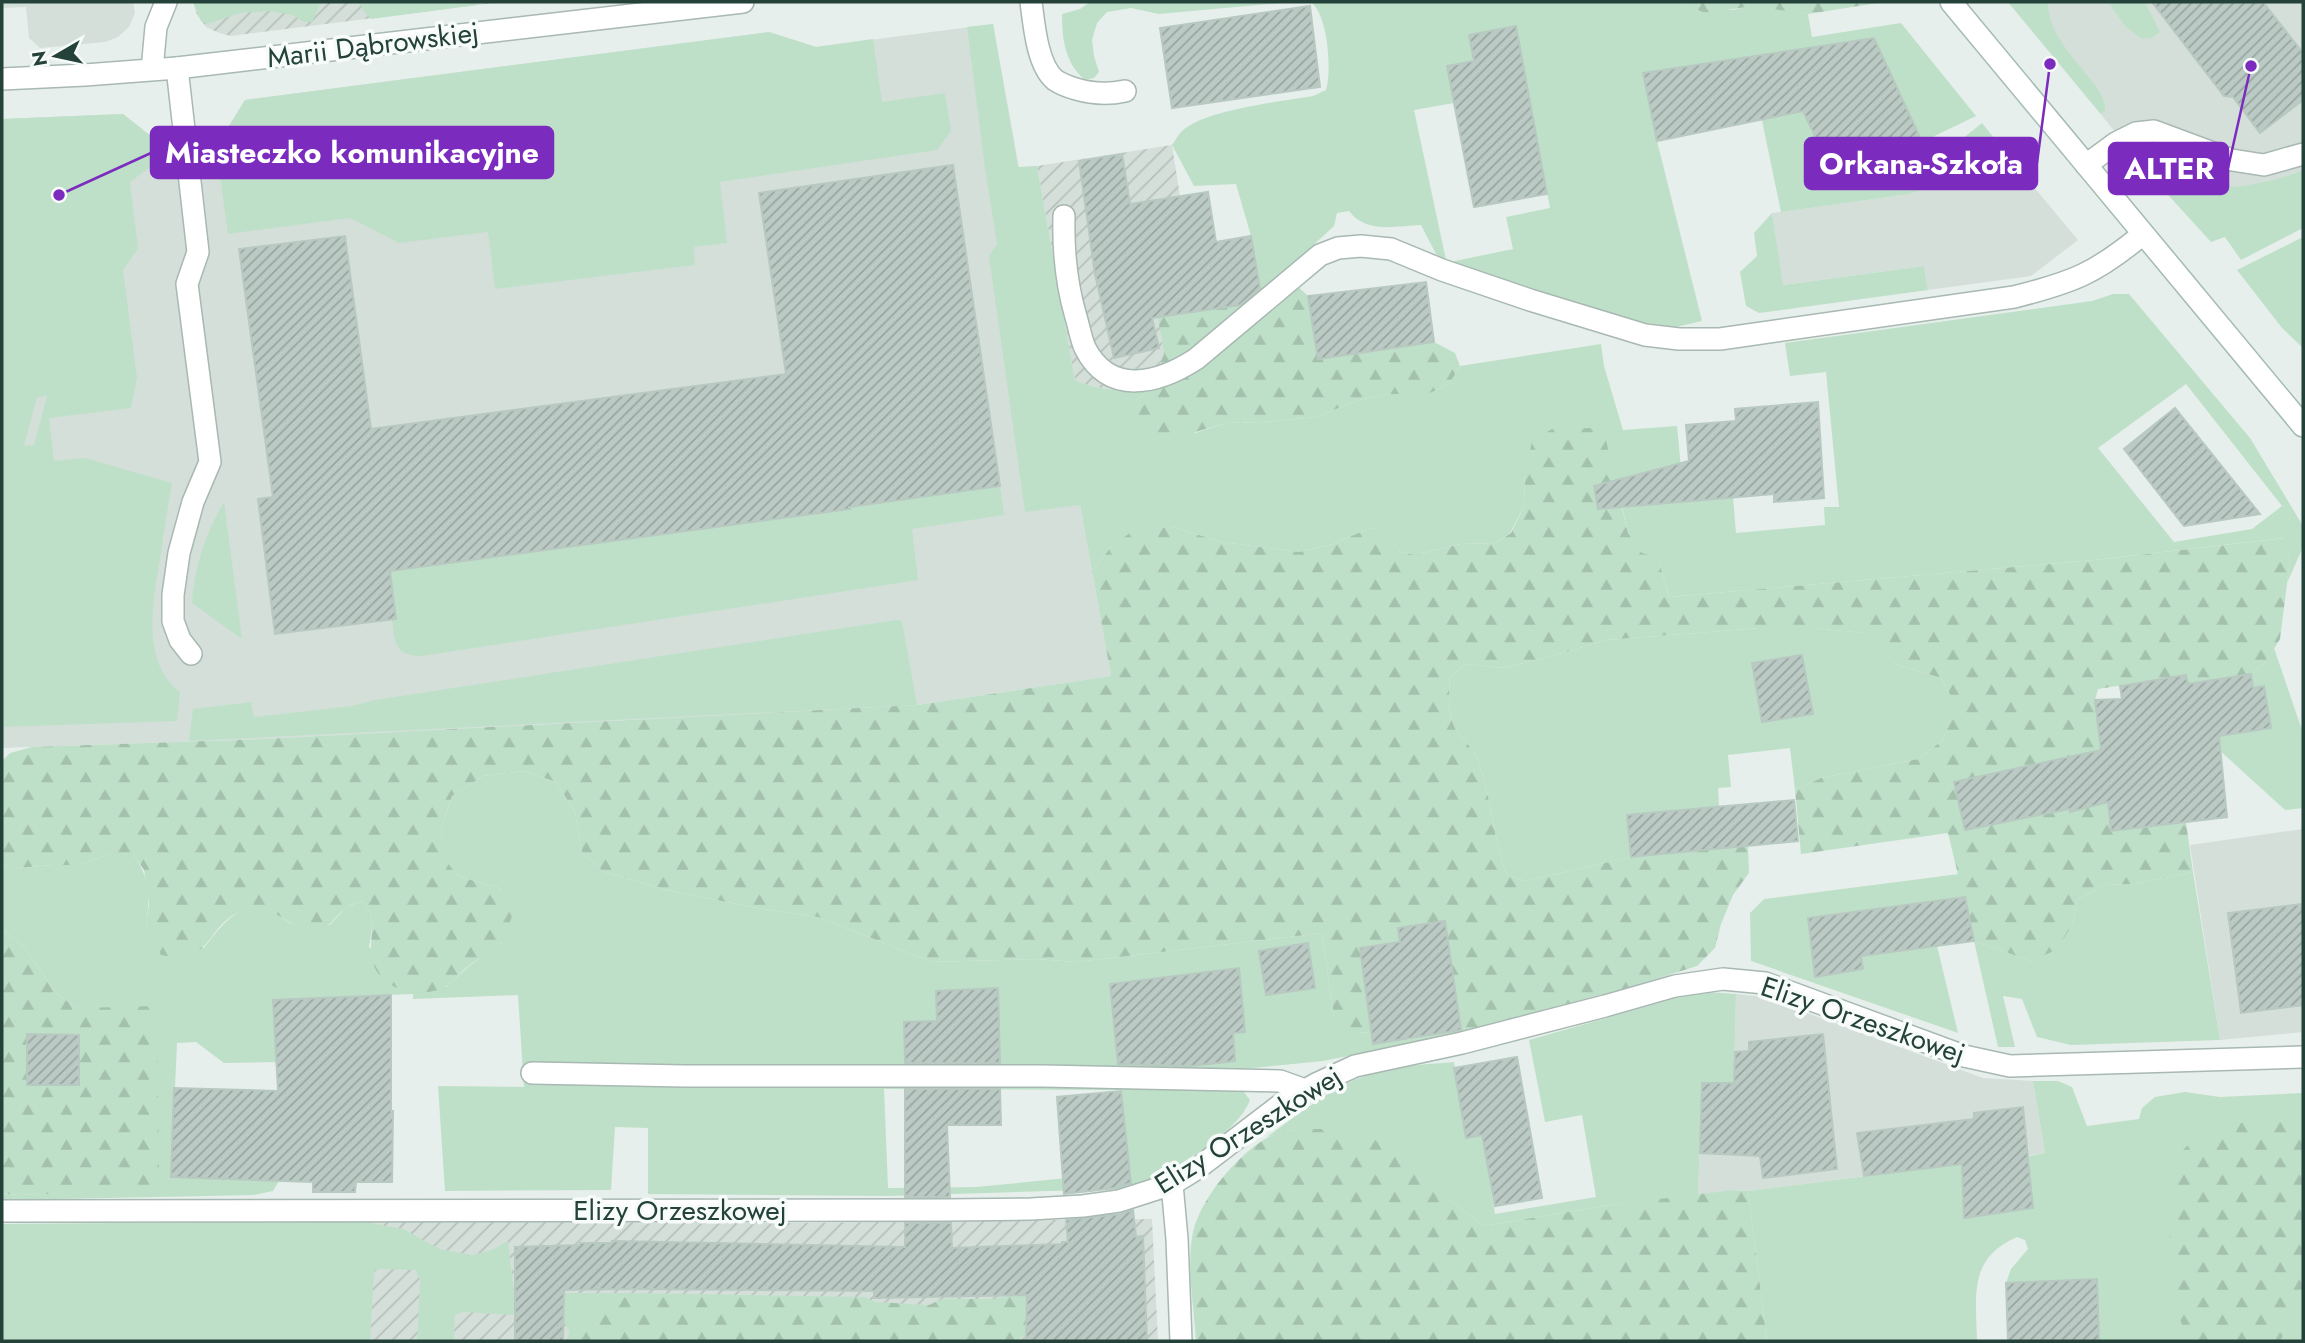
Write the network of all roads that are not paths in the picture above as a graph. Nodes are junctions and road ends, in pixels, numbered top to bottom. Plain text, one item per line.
1 (166, 2) edge
2 (743, 2) edge
3 (1031, 2) edge
4 (1951, 2) edge
5 (177, 68) junction
6 (152, 70) junction
7 (2, 79) edge
8 (1125, 91) dead end
9 (2303, 154) edge
10 (2087, 165) junction
11 (1064, 216) dead end
12 (2143, 234) junction
13 (2303, 426) edge
14 (191, 654) dead end
15 (2303, 1057) edge
16 (532, 1073) dead end
17 (1305, 1090) junction
18 (1172, 1184) junction
19 (2, 1211) edge
20 (1181, 1341) edge

1 - 6 street
2 - 5 street, Marii Dąbrowskiej
3 - 8 street
4 - 10 street
5 - 6 street, Marii Dąbrowskiej
5 - 14 street
6 - 7 street, Marii Dąbrowskiej
9 - 10 street
10 - 12 street
11 - 12 street
12 - 13 street
15 - 17 street, Elizy Orzeszkowej
16 - 17 street
17 - 18 street, Elizy Orzeszkowej
18 - 19 street, Elizy Orzeszkowej
18 - 20 street

